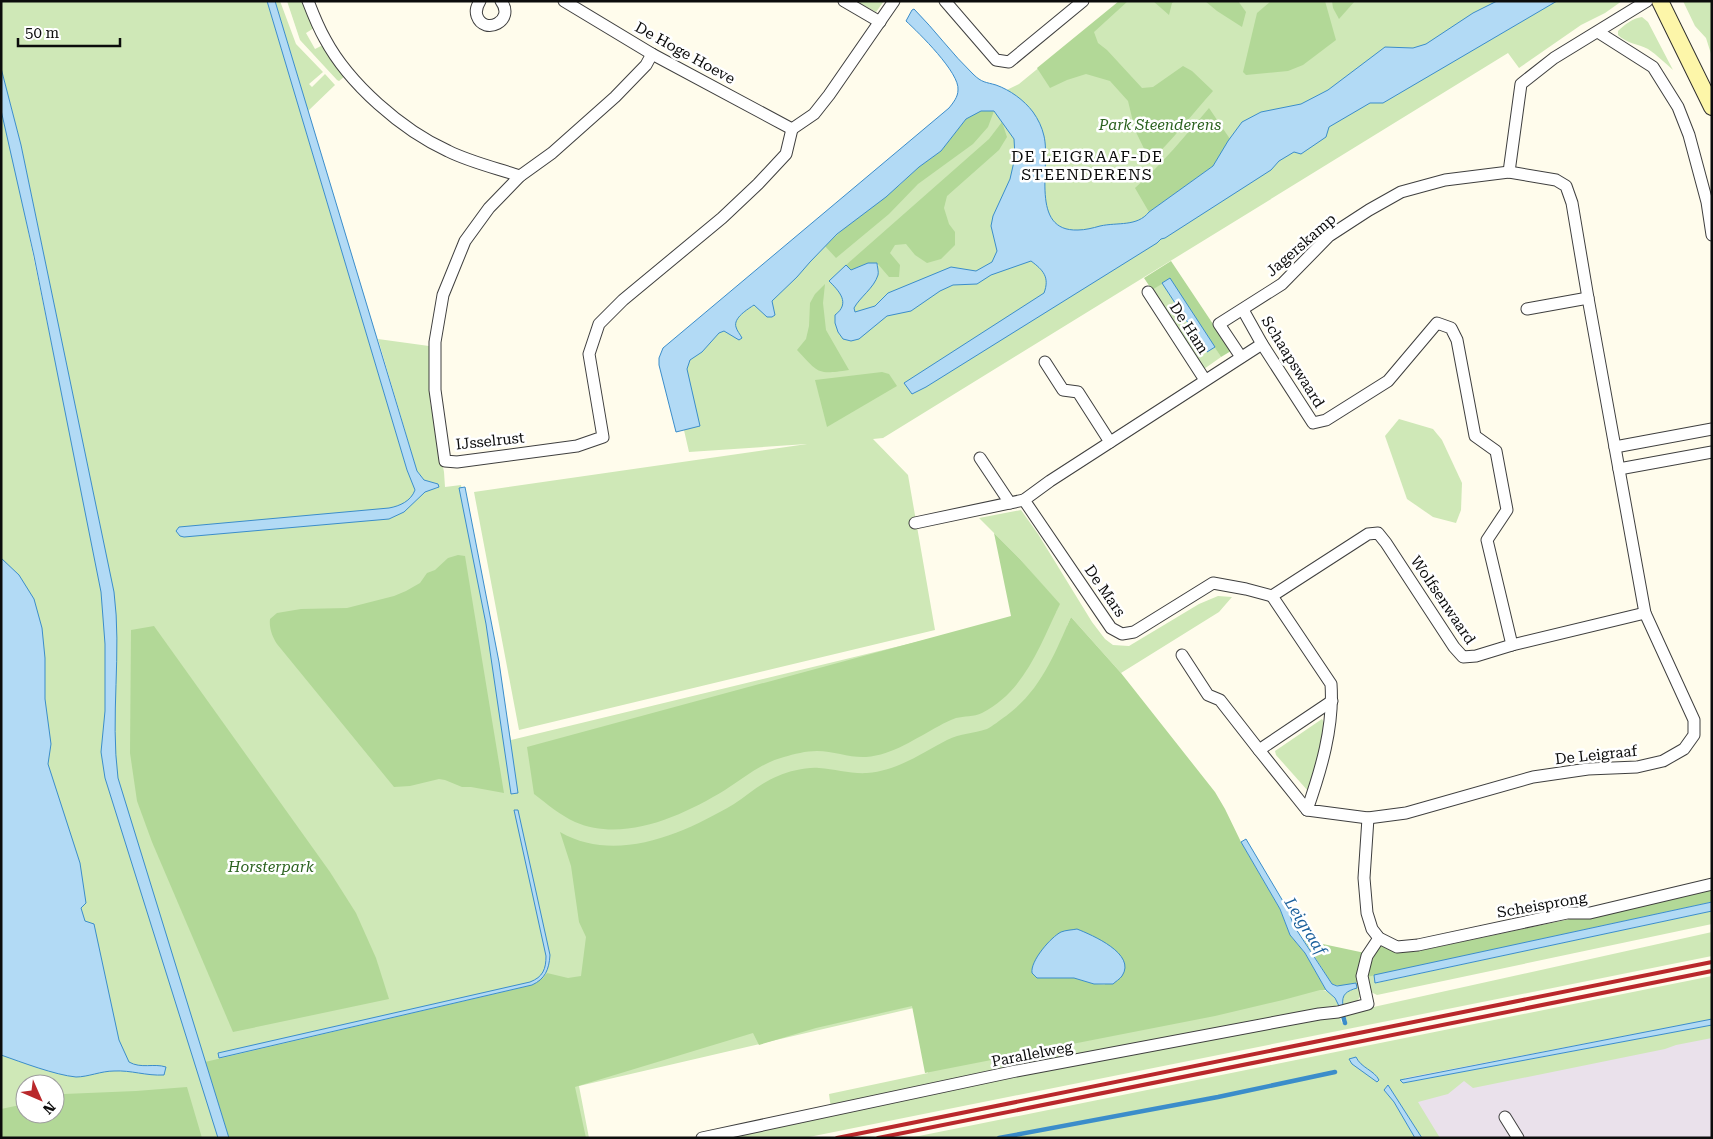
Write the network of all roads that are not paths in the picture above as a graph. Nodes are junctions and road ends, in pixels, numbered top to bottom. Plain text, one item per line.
1 (308, 1) edge
2 (480, 1) edge
3 (501, 1) edge
4 (564, 1) edge
5 (844, 1) edge
6 (894, 1) edge
7 (945, 1) edge
8 (1083, 1) edge
9 (1647, 1) edge
10 (1660, 1) edge
11 (880, 22) junction
12 (1598, 32) junction
13 (652, 54) junction
14 (1711, 107) edge
15 (792, 129) junction
16 (1508, 172) junction
17 (520, 176) junction
18 (1712, 235) edge
19 (1148, 292) dead end
20 (1588, 298) junction
21 (1527, 309) dead end
22 (1243, 310) junction
23 (1262, 344) junction
24 (1241, 357) junction
25 (1045, 362) dead end
26 (1205, 380) junction
27 (1712, 429) edge
28 (1612, 431) joint
29 (1110, 442) junction
30 (1615, 448) junction
31 (1712, 452) edge
32 (980, 458) dead end
33 (1619, 469) junction
34 (1024, 500) junction
35 (1010, 503) junction
36 (915, 523) dead end
37 (1272, 596) junction
38 (1645, 613) junction
39 (1512, 646) junction
40 (1182, 655) dead end
41 (1332, 701) junction
42 (1259, 750) junction
43 (1307, 810) junction
44 (1368, 818) junction
45 (1712, 884) edge
46 (1379, 938) junction
47 (1505, 1117) dead end
48 (702, 1138) edge
49 (1518, 1138) edge

1 - 17 street
2 - 3 street
4 - 13 street, De Hoge Hoeve
5 - 11 street
6 - 11 street
7 - 8 street
9 - 12 street
10 - 14 street
11 - 15 street
12 - 16 street
12 - 18 street
13 - 15 street, De Hoge Hoeve
13 - 17 street, IJsselrust
15 - 17 street, IJsselrust
16 - 20 street, Jagerskamp
16 - 22 street, Jagerskamp
19 - 26 street, De Ham
20 - 21 street
20 - 28 street, Jagerskamp
22 - 23 street, Schaapswaard
22 - 24 street, Jagerskamp
23 - 24 street
23 - 39 street, Schaapswaard
24 - 26 street
25 - 29 street
26 - 29 street
27 - 30 street
28 - 30 street, De Leigraaf
29 - 34 street
30 - 33 street, De Leigraaf
31 - 33 street
32 - 35 street
33 - 38 street, De Leigraaf
34 - 35 street
34 - 37 street, De Mars
35 - 36 street
37 - 39 street, Wolfsenwaard
37 - 41 street
38 - 39 street, Wolfsenwaard
38 - 44 street, De Leigraaf
40 - 42 street
41 - 42 street
41 - 43 street
42 - 43 street
43 - 44 street, De Leigraaf
44 - 46 street
45 - 46 street, Scheisprong
46 - 48 street, Parallelweg
47 - 49 street

